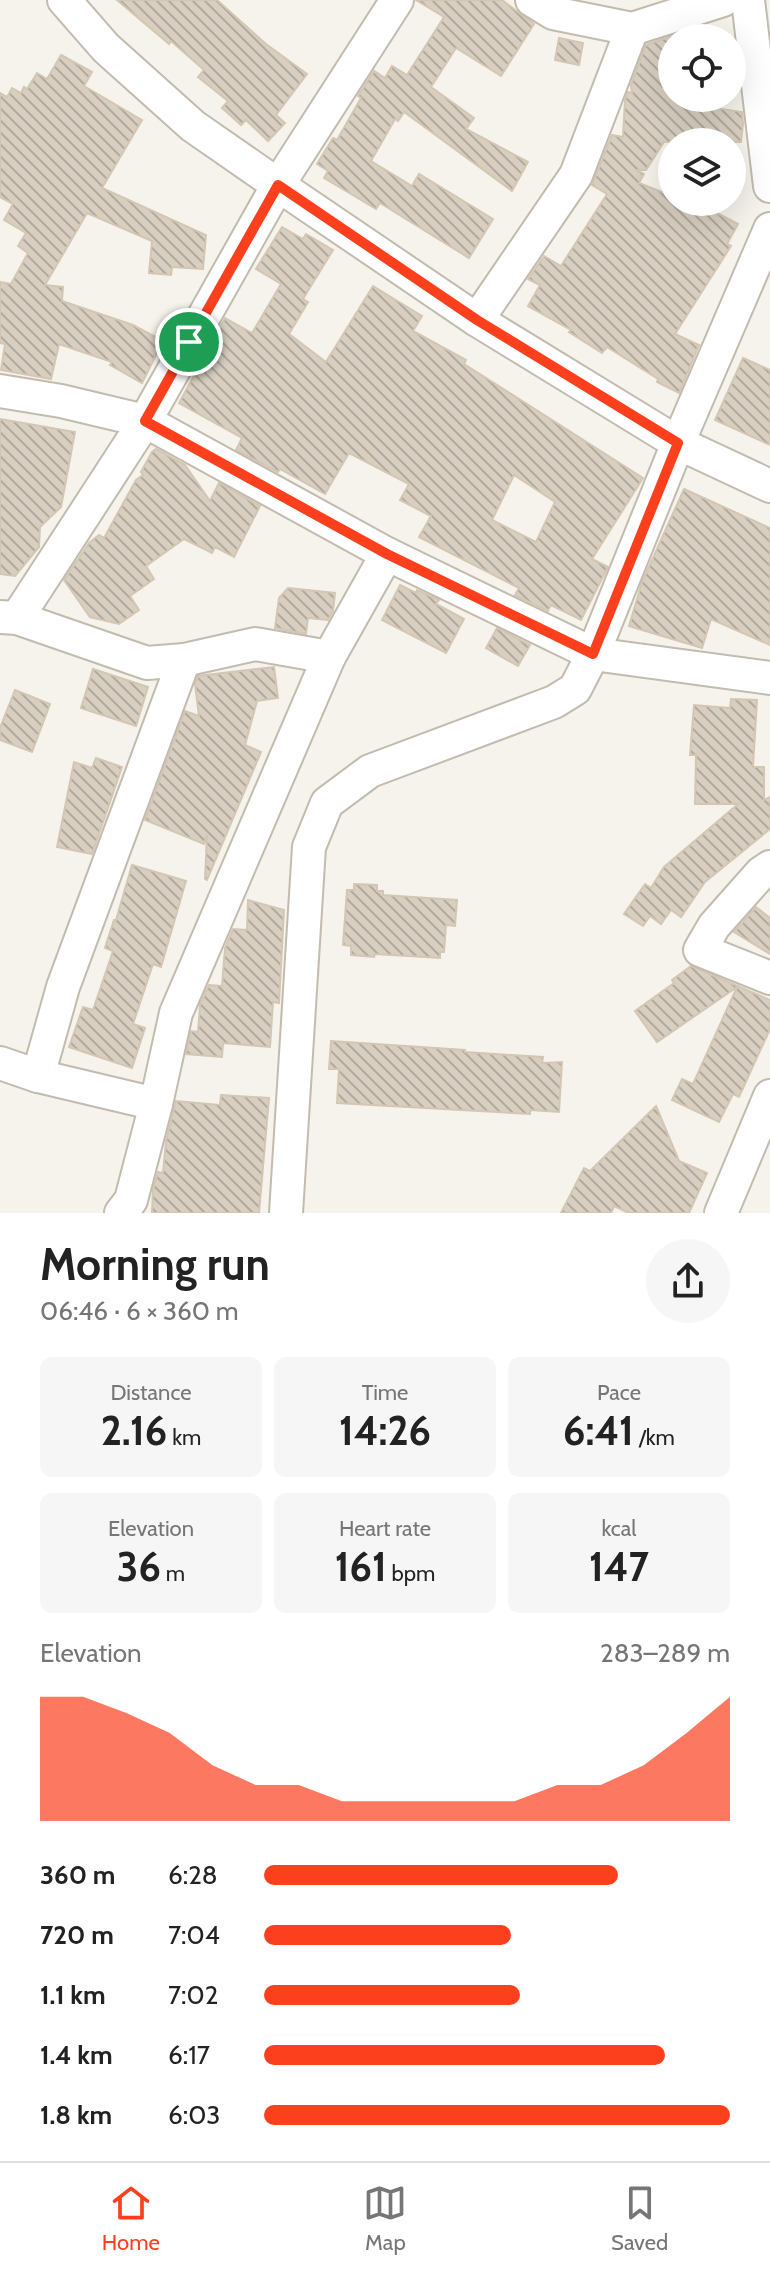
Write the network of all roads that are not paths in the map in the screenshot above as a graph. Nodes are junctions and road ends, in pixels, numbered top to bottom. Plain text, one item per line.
1 (64, 0) edge
2 (397, 0) edge
3 (532, 0) edge
4 (723, 0) edge
5 (748, 0) edge
6 (632, 29) junction
7 (278, 185) junction
8 (770, 186) edge
9 (770, 229) edge
10 (477, 320) junction
11 (0, 391) edge
12 (145, 421) junction
13 (678, 443) junction
14 (770, 486) edge
15 (387, 554) junction
16 (8, 618) edge
17 (593, 654) junction
18 (329, 657) junction
19 (184, 660) junction
20 (770, 678) edge
21 (770, 867) edge
22 (770, 978) edge
23 (0, 1063) edge
24 (38, 1076) junction
25 (770, 1096) edge
26 (156, 1104) junction
27 (121, 1213) edge
28 (286, 1213) edge
29 (721, 1213) edge

1 - 7 street
2 - 7 street
3 - 6 street
4 - 6 street
5 - 8 street
6 - 10 street
7 - 10 street
7 - 12 street
9 - 13 street
10 - 13 street
11 - 12 street
12 - 15 street
12 - 16 street
13 - 14 street
13 - 17 street
15 - 17 street
15 - 18 street
16 - 19 street
17 - 20 street
17 - 28 street
18 - 19 street
18 - 26 street
19 - 24 street
21 - 22 street
23 - 24 street
24 - 26 street
25 - 29 street
26 - 27 street

